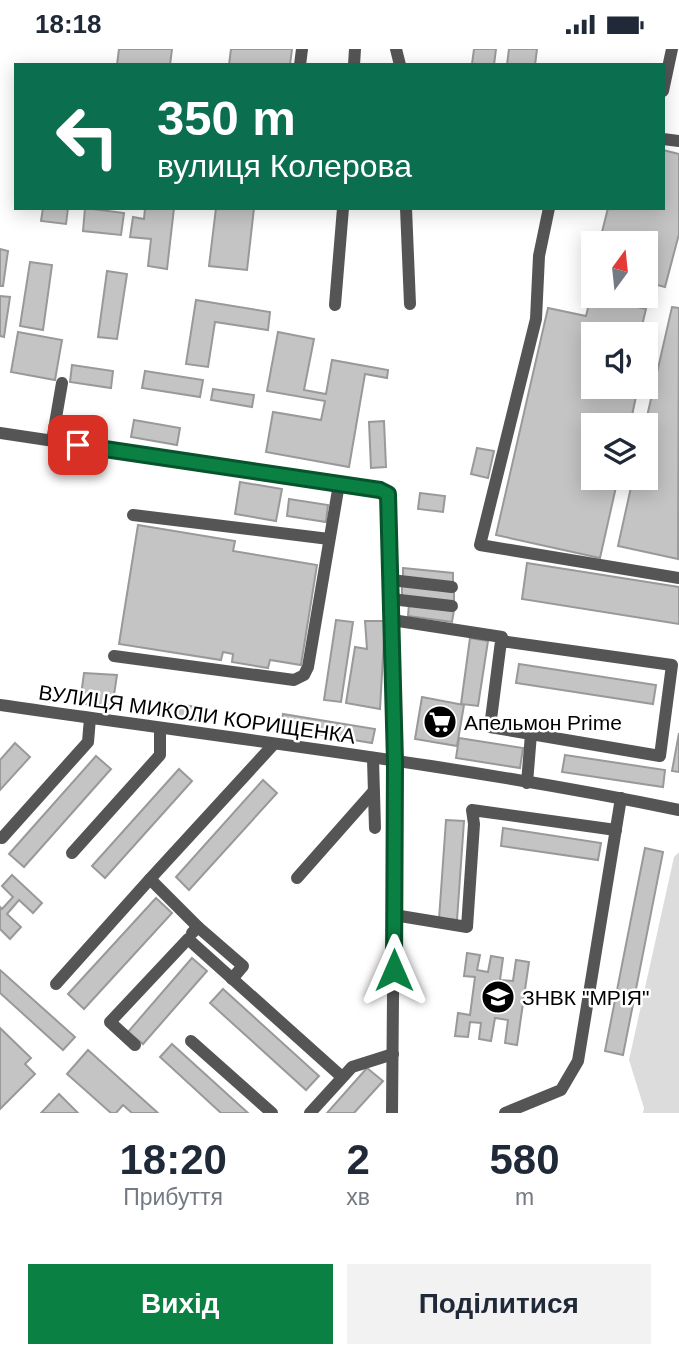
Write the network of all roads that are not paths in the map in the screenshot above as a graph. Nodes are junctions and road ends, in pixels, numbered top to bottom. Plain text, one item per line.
1 (672, 49) edge
2 (665, 82) edge
3 (342, 210) edge
4 (406, 210) edge
5 (549, 210) edge
6 (410, 304) dead end
7 (335, 305) dead end
8 (62, 383) dead end
9 (0, 433) edge
10 (52, 441) junction
11 (339, 484) junction
12 (133, 515) dead end
13 (329, 539) junction
14 (679, 578) edge
15 (391, 580) junction
16 (452, 587) dead end
17 (391, 599) junction
18 (452, 606) dead end
19 (392, 620) junction
20 (501, 641) junction
21 (114, 656) dead end
22 (676, 664) edge
23 (0, 705) edge
24 (90, 718) junction
25 (160, 728) junction
26 (531, 734) junction
27 (273, 745) junction
28 (373, 759) junction
29 (395, 762) junction
30 (527, 783) junction
31 (373, 792) junction
32 (621, 799) junction
33 (679, 810) edge
34 (375, 828) dead end
35 (616, 830) junction
36 (2, 838) dead end
37 (72, 853) dead end
38 (297, 878) dead end
39 (150, 879) junction
40 (394, 915) junction
41 (198, 927) junction
42 (188, 939) junction
43 (232, 979) junction
44 (56, 984) dead end
45 (191, 1041) dead end
46 (135, 1045) dead end
47 (393, 1054) junction
48 (342, 1077) junction
49 (272, 1113) edge
50 (310, 1113) edge
51 (393, 1113) edge
52 (505, 1113) edge

1 - 2 street
3 - 7 street
4 - 6 street
5 - 14 street
8 - 10 street
9 - 10 street
10 - 11 street
11 - 13 street
11 - 15 street
12 - 13 street
13 - 21 street
15 - 16 street
15 - 17 street
17 - 18 street
17 - 19 street
19 - 20 street
19 - 29 street
20 - 22 street
20 - 26 street
22 - 26 street
23 - 24 street, ВУЛИЦЯ МИКОЛИ КОРИЩЕНКА
24 - 25 street, ВУЛИЦЯ МИКОЛИ КОРИЩЕНКА
24 - 36 street
25 - 27 street, ВУЛИЦЯ МИКОЛИ КОРИЩЕНКА
25 - 37 street
26 - 30 street
27 - 28 street, ВУЛИЦЯ МИКОЛИ КОРИЩЕНКА
27 - 39 street
28 - 29 street, ВУЛИЦЯ МИКОЛИ КОРИЩЕНКА
28 - 31 street
29 - 30 street, ВУЛИЦЯ МИКОЛИ КОРИЩЕНКА
29 - 40 street
30 - 32 street, ВУЛИЦЯ МИКОЛИ КОРИЩЕНКА
31 - 34 street
31 - 38 street
32 - 33 street, ВУЛИЦЯ МИКОЛИ КОРИЩЕНКА
32 - 35 street
35 - 40 street
35 - 52 street
39 - 41 street
39 - 44 street
40 - 47 street
41 - 42 street
41 - 43 street
42 - 43 street
42 - 46 street
43 - 48 street
45 - 49 street
47 - 48 street
47 - 51 street
48 - 50 street

